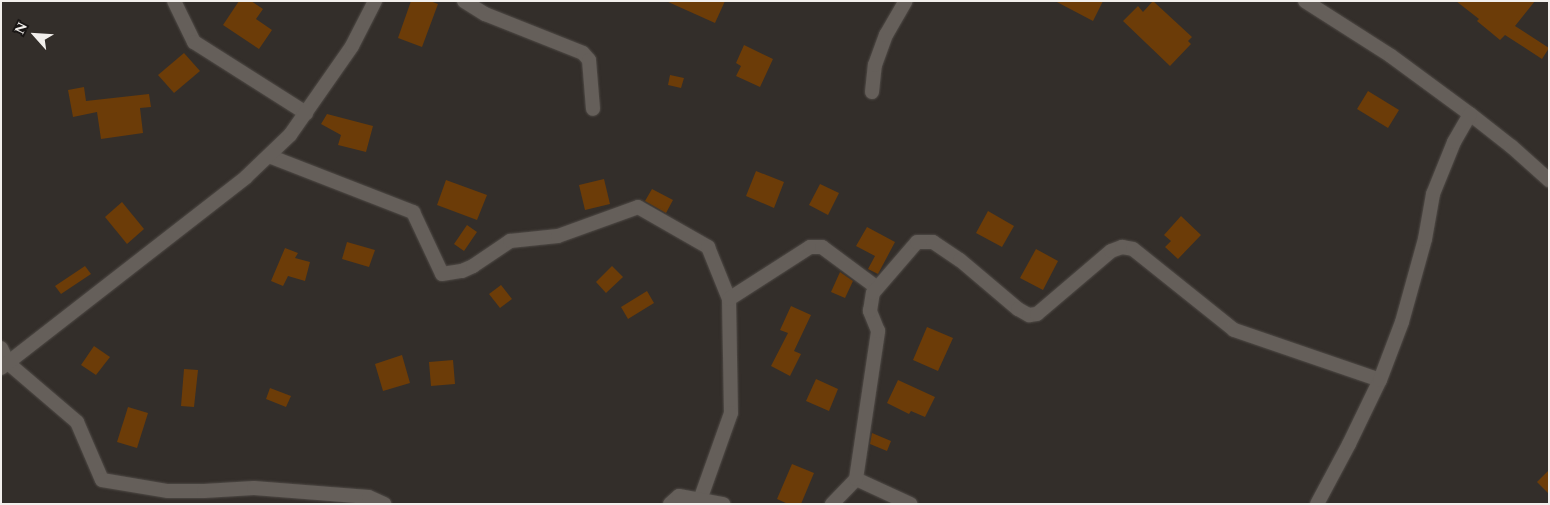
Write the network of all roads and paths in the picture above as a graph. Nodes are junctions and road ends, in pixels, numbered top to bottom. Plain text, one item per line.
1 (174, 1) edge
2 (375, 1) edge
3 (464, 1) edge
4 (906, 1) edge
5 (1315, 4) edge
6 (872, 92) dead end
7 (593, 109) dead end
8 (306, 113) junction
9 (1470, 114) junction
10 (268, 156) junction
11 (1549, 180) edge
12 (876, 287) junction
13 (730, 299) junction
14 (1, 348) edge
15 (5, 366) edge
16 (1380, 380) junction
17 (856, 479) junction
18 (700, 500) junction
19 (384, 504) edge
20 (670, 504) edge
21 (722, 504) edge
22 (832, 504) edge
23 (910, 504) edge
24 (1317, 504) edge

1 - 8 street
2 - 8 street
3 - 7 street
4 - 6 street
5 - 9 street
8 - 10 street
9 - 11 street
9 - 16 street
10 - 13 street
10 - 15 street
12 - 13 street
12 - 16 street
12 - 17 street
13 - 18 street
14 - 15 street
15 - 19 street
16 - 24 street
17 - 22 street
17 - 23 street
18 - 20 street
18 - 21 street

